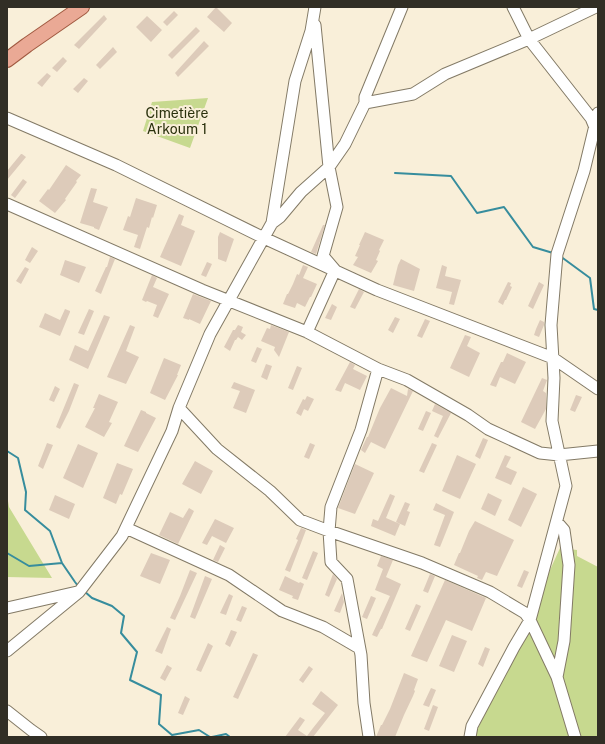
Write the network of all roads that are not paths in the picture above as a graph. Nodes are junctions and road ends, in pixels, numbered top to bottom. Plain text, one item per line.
1 (82, 7) edge
2 (402, 7) edge
3 (513, 7) edge
4 (596, 7) edge
5 (314, 9) edge
6 (529, 39) junction
7 (7, 60) edge
8 (365, 103) junction
9 (598, 113) edge
10 (7, 118) edge
11 (596, 130) edge
12 (329, 167) junction
13 (7, 204) edge
14 (272, 223) junction
15 (264, 238) junction
16 (335, 270) junction
17 (229, 300) junction
18 (307, 332) junction
19 (553, 358) junction
20 (378, 369) junction
21 (598, 389) edge
22 (179, 408) junction
23 (598, 451) edge
24 (559, 455) junction
25 (557, 522) junction
26 (126, 528) junction
27 (329, 532) junction
28 (79, 592) junction
29 (7, 608) edge
30 (530, 620) junction
31 (359, 648) junction
32 (7, 651) edge
33 (557, 676) junction
34 (7, 711) edge
35 (41, 737) edge
36 (369, 737) edge
37 (470, 737) edge
38 (575, 737) edge

1 - 7 main road
2 - 8 street
3 - 6 street
4 - 6 street
5 - 12 street
5 - 14 street
6 - 8 street
6 - 11 street
8 - 12 street
9 - 11 street
10 - 15 street
11 - 19 street
12 - 14 street
12 - 16 street
13 - 17 street
14 - 15 street
15 - 16 street
15 - 17 street
16 - 18 street
16 - 19 street
17 - 18 street
17 - 22 street
18 - 20 street
19 - 21 street
19 - 24 street
20 - 24 street
20 - 27 street
22 - 26 street
22 - 27 street
23 - 24 street
24 - 25 street
25 - 30 street
25 - 33 street
26 - 28 street
26 - 31 street
27 - 30 street
27 - 31 street
28 - 29 street
28 - 32 street
30 - 33 street
30 - 37 street
31 - 36 street
33 - 38 street
34 - 35 street

